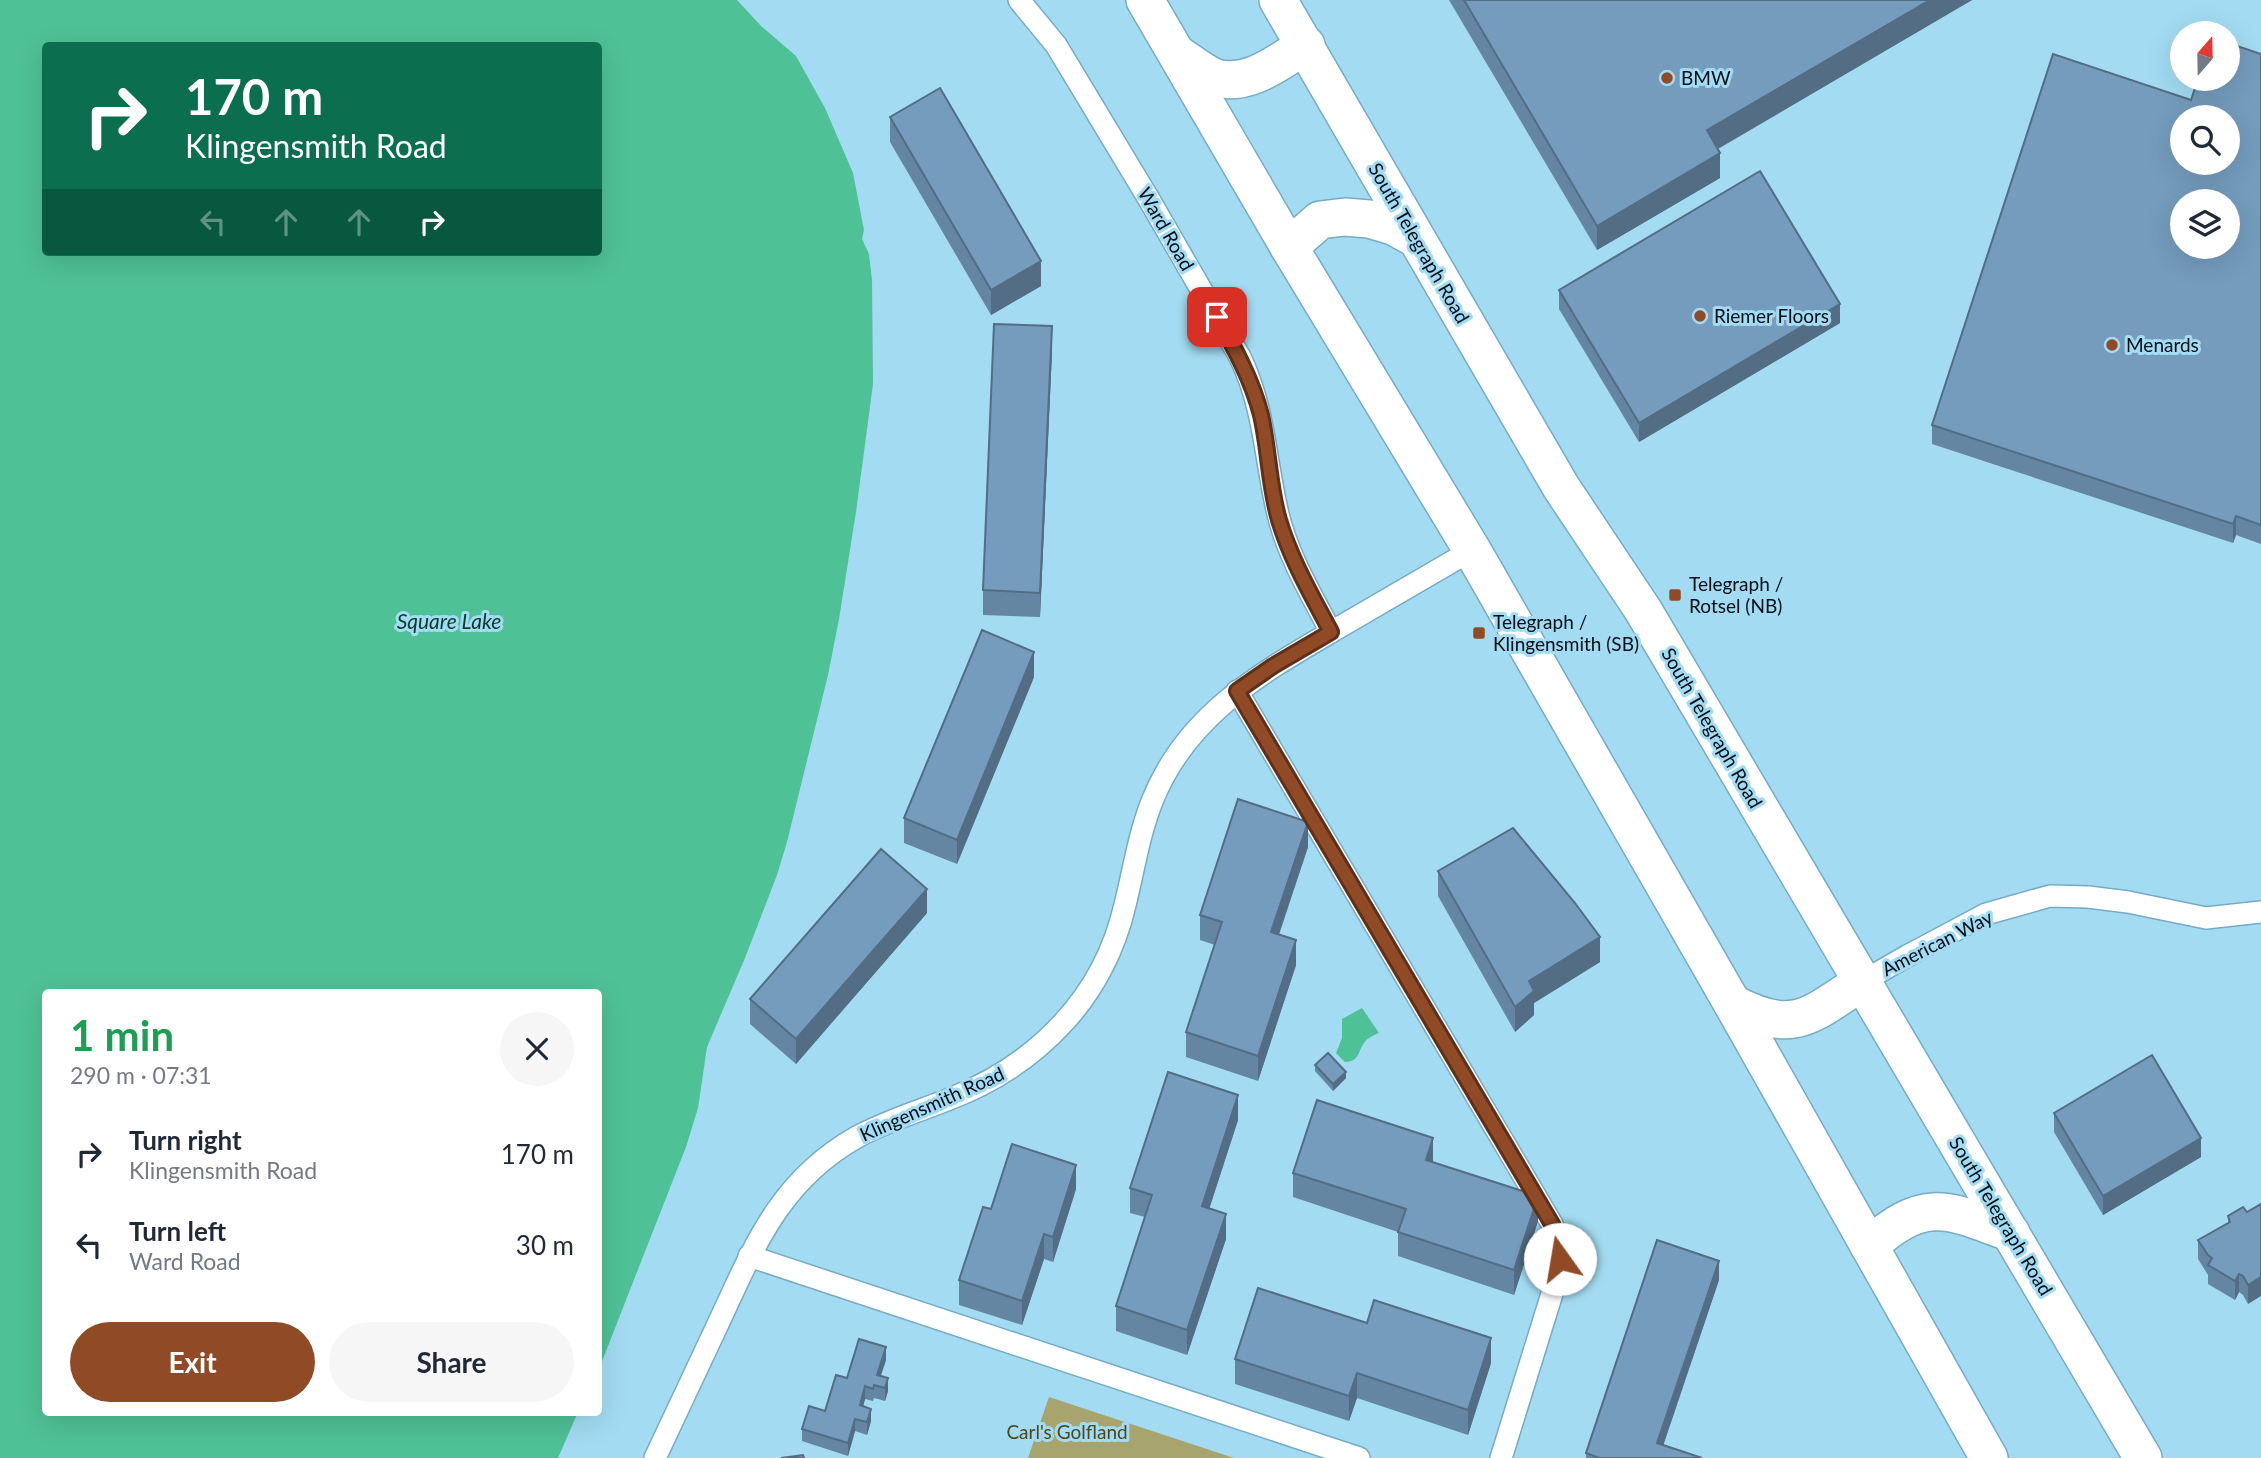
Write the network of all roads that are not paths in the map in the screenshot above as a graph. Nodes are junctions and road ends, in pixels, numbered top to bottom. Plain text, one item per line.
1 (1019, 0) edge
2 (1145, 0) edge
3 (1278, 0) edge
4 (1306, 45) junction
5 (1178, 55) junction
6 (1415, 238) junction
7 (1289, 247) junction
8 (1472, 550) junction
9 (1331, 632) junction
10 (1237, 691) junction
11 (2261, 912) edge
12 (1862, 982) junction
13 (1732, 1003) junction
14 (2011, 1233) junction
15 (1869, 1246) junction
16 (749, 1256) junction
17 (654, 1458) edge
18 (1359, 1458) edge
19 (1500, 1458) edge
20 (1989, 1458) edge
21 (2143, 1458) edge

1 - 9 street, Ward Road
2 - 5 highway
3 - 4 highway, South Telegraph Road
4 - 5 highway
4 - 6 highway, South Telegraph Road
5 - 7 highway
6 - 7 highway
6 - 12 highway, South Telegraph Road
7 - 8 highway
8 - 9 street, Klingensmith Road
8 - 13 highway
9 - 10 street, Klingensmith Road
10 - 16 street, Klingensmith Road
10 - 19 street
11 - 12 street, American Way
12 - 13 highway
12 - 14 highway, South Telegraph Road
13 - 15 highway
14 - 15 highway
14 - 21 highway, South Telegraph Road
15 - 20 highway
16 - 17 street, Klingensmith Road
16 - 18 street

